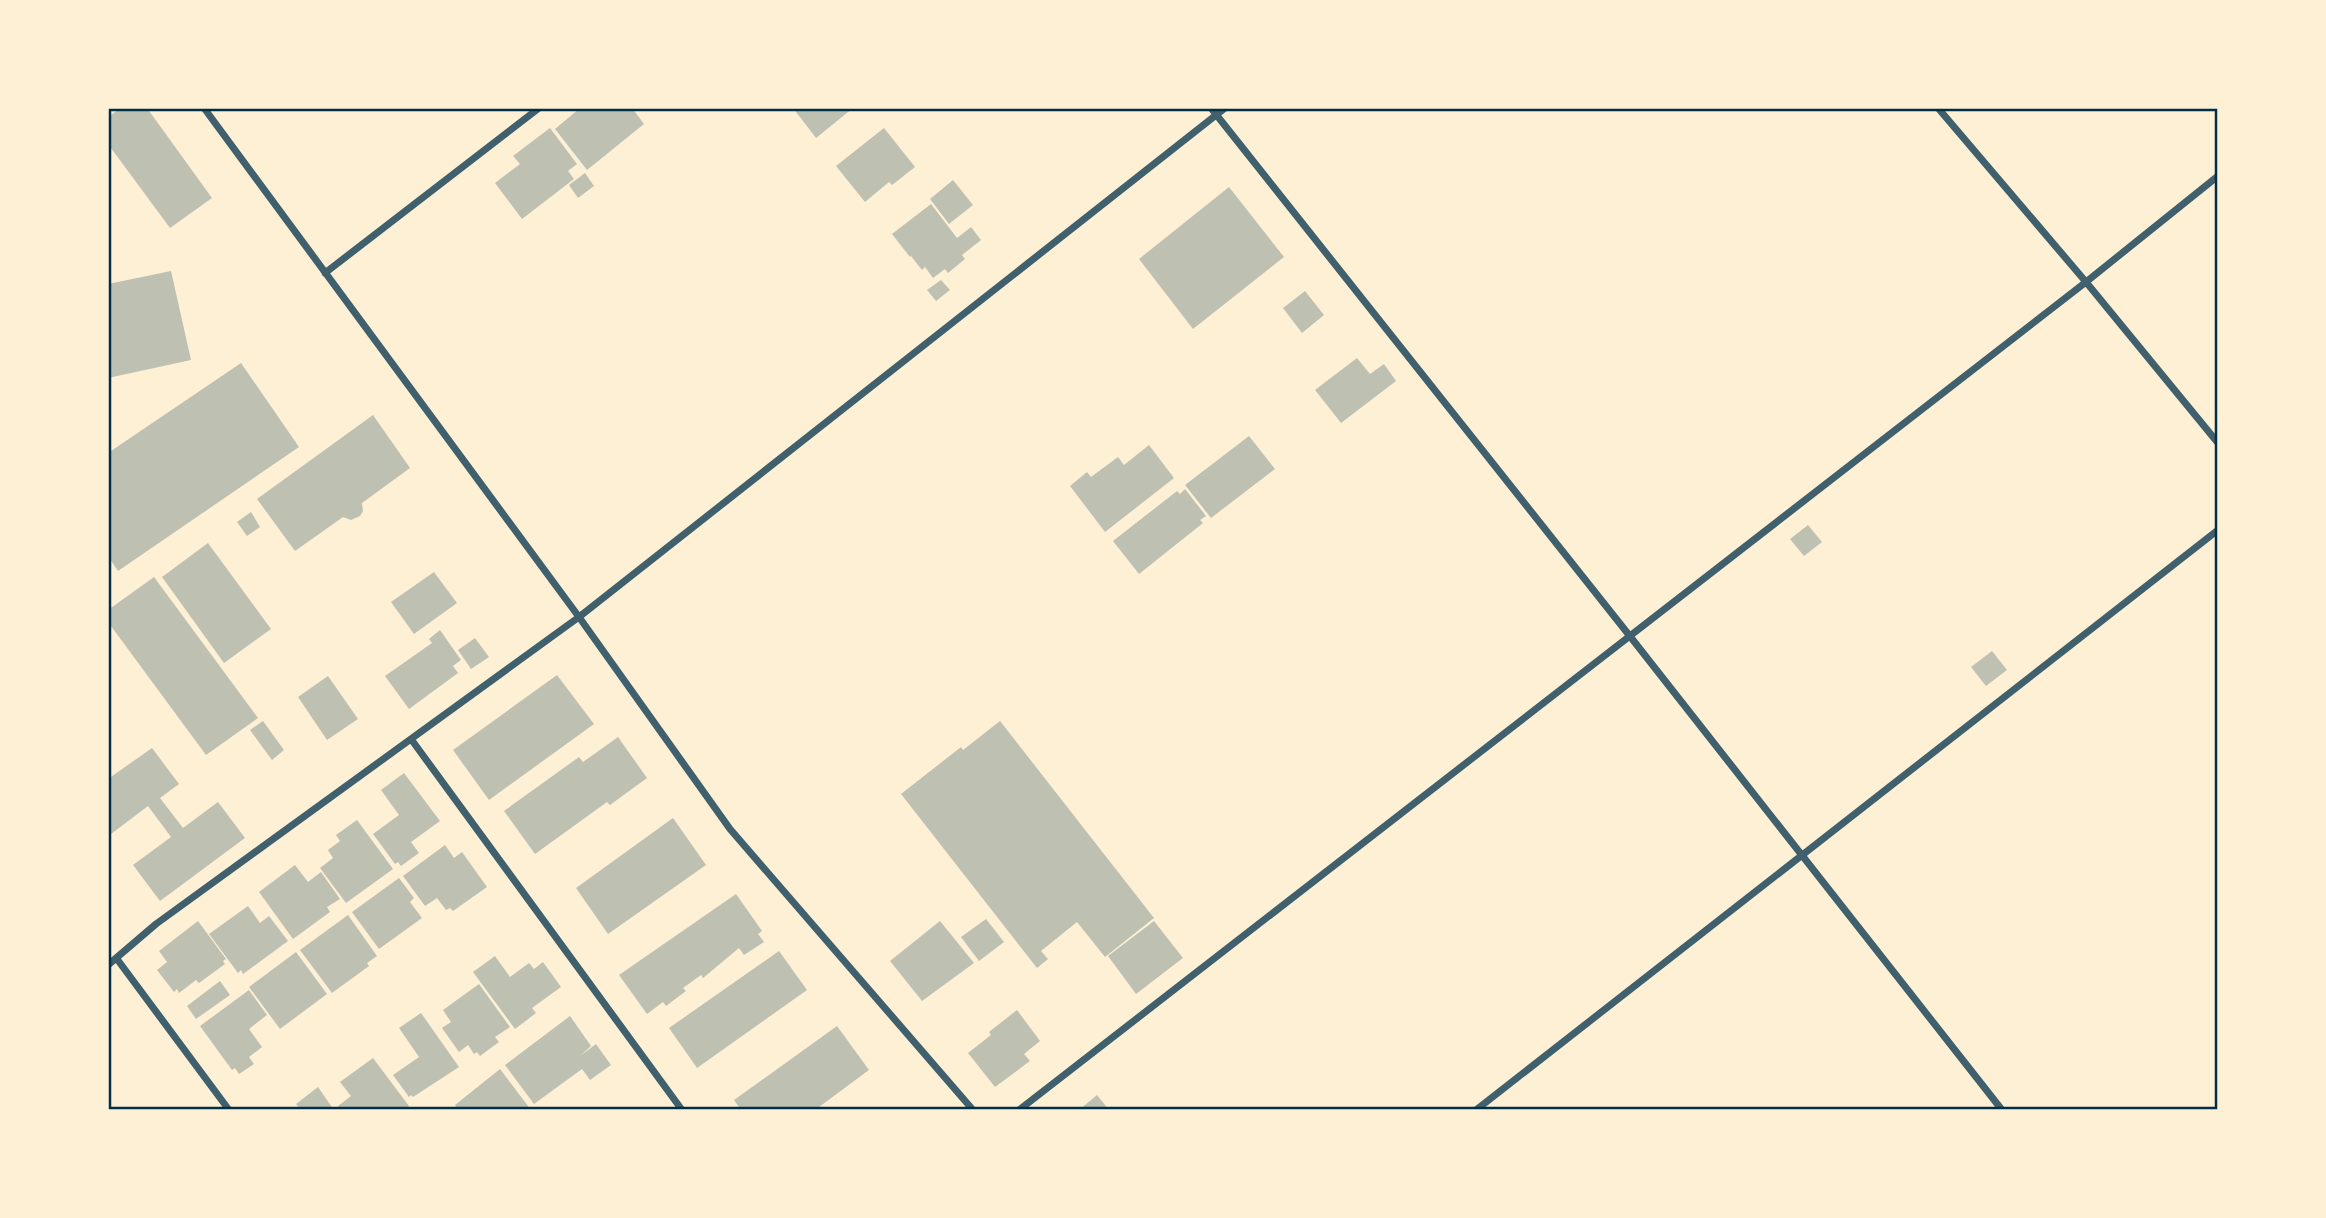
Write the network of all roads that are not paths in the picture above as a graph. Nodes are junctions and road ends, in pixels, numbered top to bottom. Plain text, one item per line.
1 (204, 108) edge
2 (539, 108) edge
3 (1225, 108) edge
4 (1938, 108) edge
5 (1213, 112) edge
6 (2217, 176) edge
7 (325, 273) junction
8 (2087, 282) junction
9 (2217, 443) edge
10 (2217, 530) edge
11 (579, 617) junction
12 (1629, 635) junction
13 (411, 739) junction
14 (1801, 855) junction
15 (117, 959) junction
16 (108, 965) edge
17 (229, 1110) edge
18 (682, 1110) edge
19 (973, 1110) edge
20 (1019, 1110) edge
21 (1476, 1110) edge
22 (2002, 1110) edge

1 - 7 street
2 - 7 street
3 - 5 street
4 - 8 street
5 - 11 street
5 - 12 street
6 - 8 street
7 - 11 street
8 - 9 street
8 - 12 street
10 - 14 street
11 - 13 street
11 - 19 street
12 - 14 street
12 - 20 street
13 - 15 street
13 - 18 street
14 - 21 street
14 - 22 street
15 - 16 street
15 - 17 street

